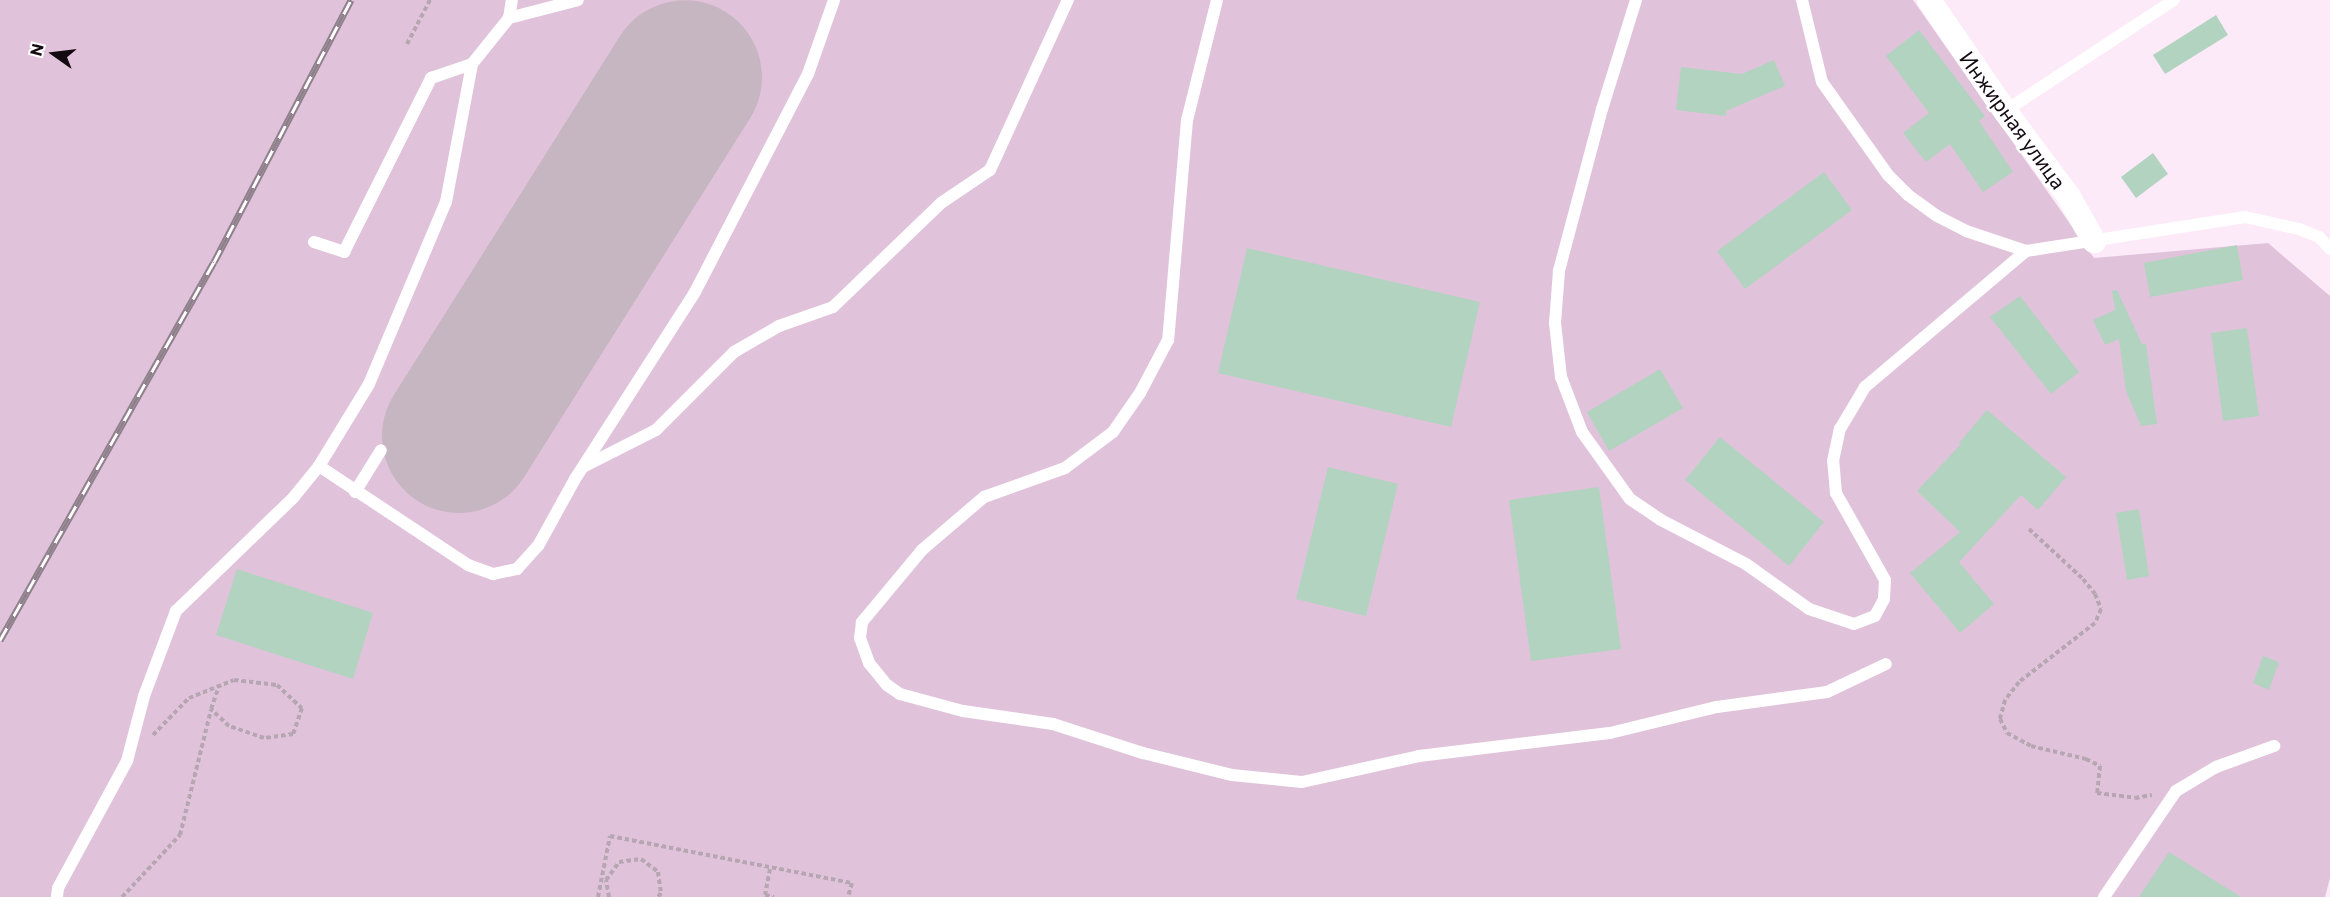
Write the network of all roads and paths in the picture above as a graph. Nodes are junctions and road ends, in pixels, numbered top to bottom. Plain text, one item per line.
1 (430, 0) edge
2 (512, 0) edge
3 (578, 0) edge
4 (834, 0) edge
5 (1068, 0) edge
6 (1217, 0) edge
7 (1636, 0) edge
8 (1802, 0) edge
9 (1929, 0) edge
10 (2174, 0) edge
11 (509, 18) junction
12 (407, 44) dead end
13 (472, 64) junction
14 (2005, 111) junction
15 (2094, 241) junction
16 (314, 242) dead end
17 (2330, 249) edge
18 (2026, 251) junction
19 (381, 450) dead end
20 (319, 466) junction
21 (583, 467) junction
22 (355, 492) junction
23 (2029, 529) dead end
24 (1886, 664) dead end
25 (219, 686) junction
26 (211, 709) junction
27 (2274, 746) dead end
28 (127, 761) junction
29 (2176, 791) junction
30 (770, 868) junction
31 (604, 879) junction
32 (57, 897) edge
33 (123, 897) edge
34 (598, 897) edge
35 (609, 897) edge
36 (658, 897) edge
37 (774, 897) edge
38 (848, 897) edge
39 (2104, 897) edge

1 - 12 path
2 - 11 lane
3 - 11 lane
4 - 21 lane
5 - 21 lane
6 - 24 lane
7 - 18 lane
8 - 18 lane
9 - 14 street, Инжирная улица
10 - 14 lane
11 - 13 lane
13 - 16 lane
13 - 20 lane
14 - 15 street, Инжирная улица
15 - 17 lane
15 - 18 lane
19 - 22 lane
20 - 22 lane
20 - 28 lane
21 - 22 lane
23 - 29 path
25 - 26 path
25 - 26 path
25 - 28 path
26 - 33 path
27 - 29 lane
28 - 32 lane
29 - 39 lane
30 - 31 path
30 - 37 path
30 - 38 path
31 - 34 path
31 - 35 path
31 - 36 path

